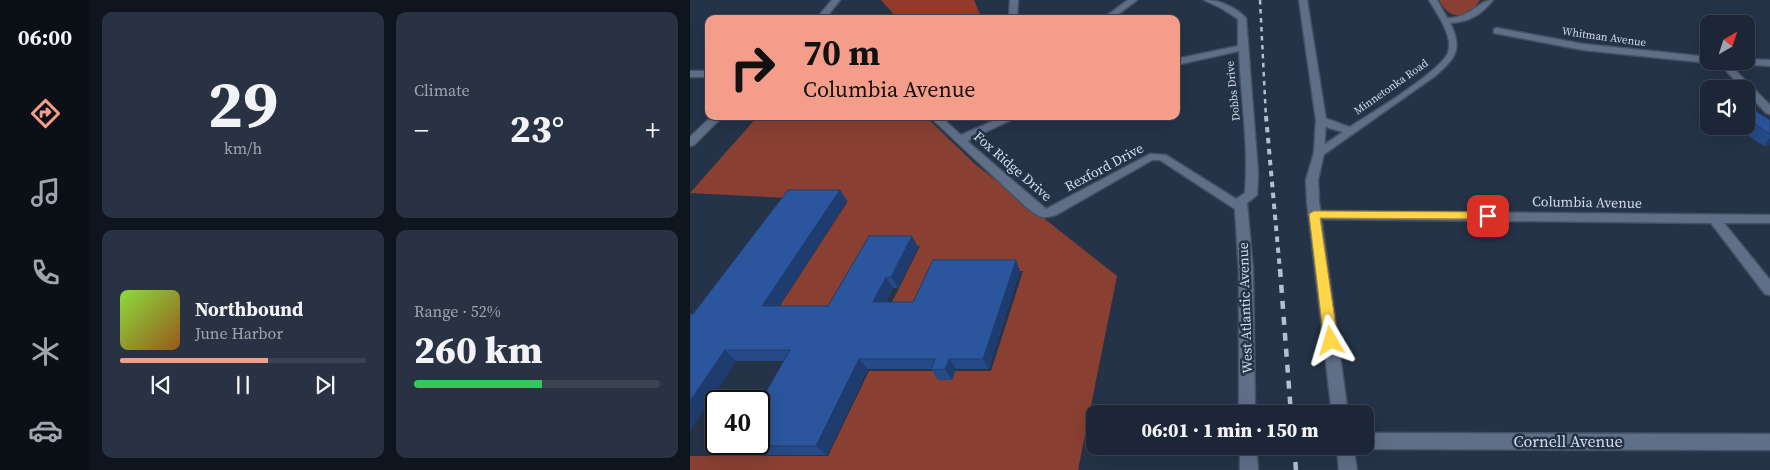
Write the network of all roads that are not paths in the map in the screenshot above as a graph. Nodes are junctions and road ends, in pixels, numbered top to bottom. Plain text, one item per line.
1 (836, 0) edge
2 (1014, 0) edge
3 (1133, 0) edge
4 (1208, 0) edge
5 (1303, 0) edge
6 (1433, 0) edge
7 (1489, 0) edge
8 (823, 15) edge
9 (1013, 15) edge
10 (1112, 15) edge
11 (1444, 20) junction
12 (1497, 31) dead end
13 (1242, 48) junction
14 (1700, 59) edge
15 (1180, 61) edge
16 (1755, 62) edge
17 (1770, 63) edge
18 (1731, 70) edge
19 (690, 74) edge
20 (705, 74) edge
21 (1770, 111) edge
22 (714, 120) edge
23 (938, 120) edge
24 (1005, 120) edge
25 (1321, 120) junction
26 (1350, 130) junction
27 (960, 140) junction
28 (690, 143) edge
29 (1319, 154) junction
30 (1244, 201) junction
31 (1052, 212) joint
32 (1314, 214) junction
33 (1770, 219) edge
34 (1715, 220) junction
35 (1770, 290) edge
36 (1248, 405) edge
37 (1339, 405) edge
38 (1374, 441) edge
39 (1770, 442) edge
40 (1248, 455) edge
41 (1346, 455) edge
42 (1249, 470) edge
43 (1348, 470) edge

1 - 8 street
2 - 9 street
3 - 10 street
4 - 13 street, Dobbs Drive
5 - 25 street
6 - 11 street, Minnetonka Road
7 - 11 street
11 - 26 street, Minnetonka Road
12 - 14 street, Whitman Avenue
13 - 15 street
13 - 30 street, Dobbs Drive
16 - 17 street
18 - 21 street
19 - 20 street
22 - 28 street
23 - 27 street, Fox Ridge Drive
24 - 27 street
25 - 26 street
25 - 29 street
26 - 29 street, Minnetonka Road
27 - 31 street, Fox Ridge Drive
29 - 32 street
30 - 31 street, Rexford Drive
30 - 36 street, West Atlantic Avenue
32 - 34 street, Columbia Avenue
32 - 37 street
33 - 34 street, Columbia Avenue
34 - 35 street
38 - 39 street, Cornell Avenue
40 - 42 street
41 - 43 street

